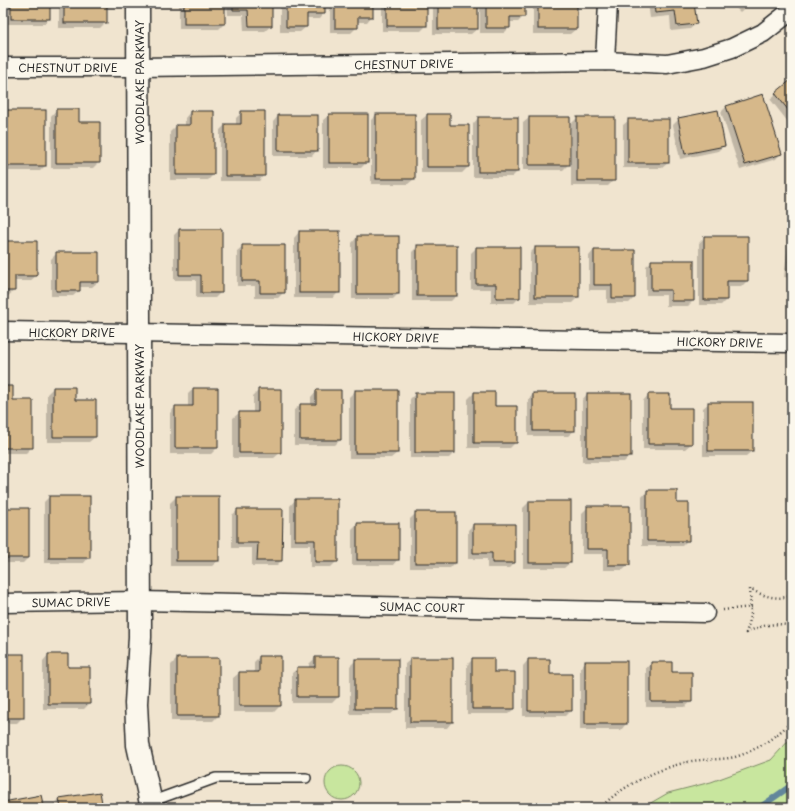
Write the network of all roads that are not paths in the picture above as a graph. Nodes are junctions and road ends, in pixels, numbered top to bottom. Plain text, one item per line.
1 (138, 3) edge
2 (608, 3) edge
3 (792, 10) edge
4 (605, 61) junction
5 (3, 67) edge
6 (138, 67) junction
7 (3, 331) edge
8 (139, 333) junction
9 (788, 343) dead end
10 (140, 601) junction
11 (3, 603) edge
12 (705, 612) road end
13 (306, 778) dead end
14 (151, 805) edge

1 - 6 street, WOODLAKE PARKWAY
2 - 4 street
3 - 4 street, CHESTNUT DRIVE
4 - 6 street, CHESTNUT DRIVE
5 - 6 street, CHESTNUT DRIVE
6 - 8 street, WOODLAKE PARKWAY
7 - 8 street, HICKORY DRIVE
8 - 9 street, HICKORY DRIVE
8 - 10 street, WOODLAKE PARKWAY
10 - 11 street, SUMAC DRIVE
10 - 12 street, SUMAC COURT
10 - 14 street, WOODLAKE PARKWAY
13 - 14 lane

